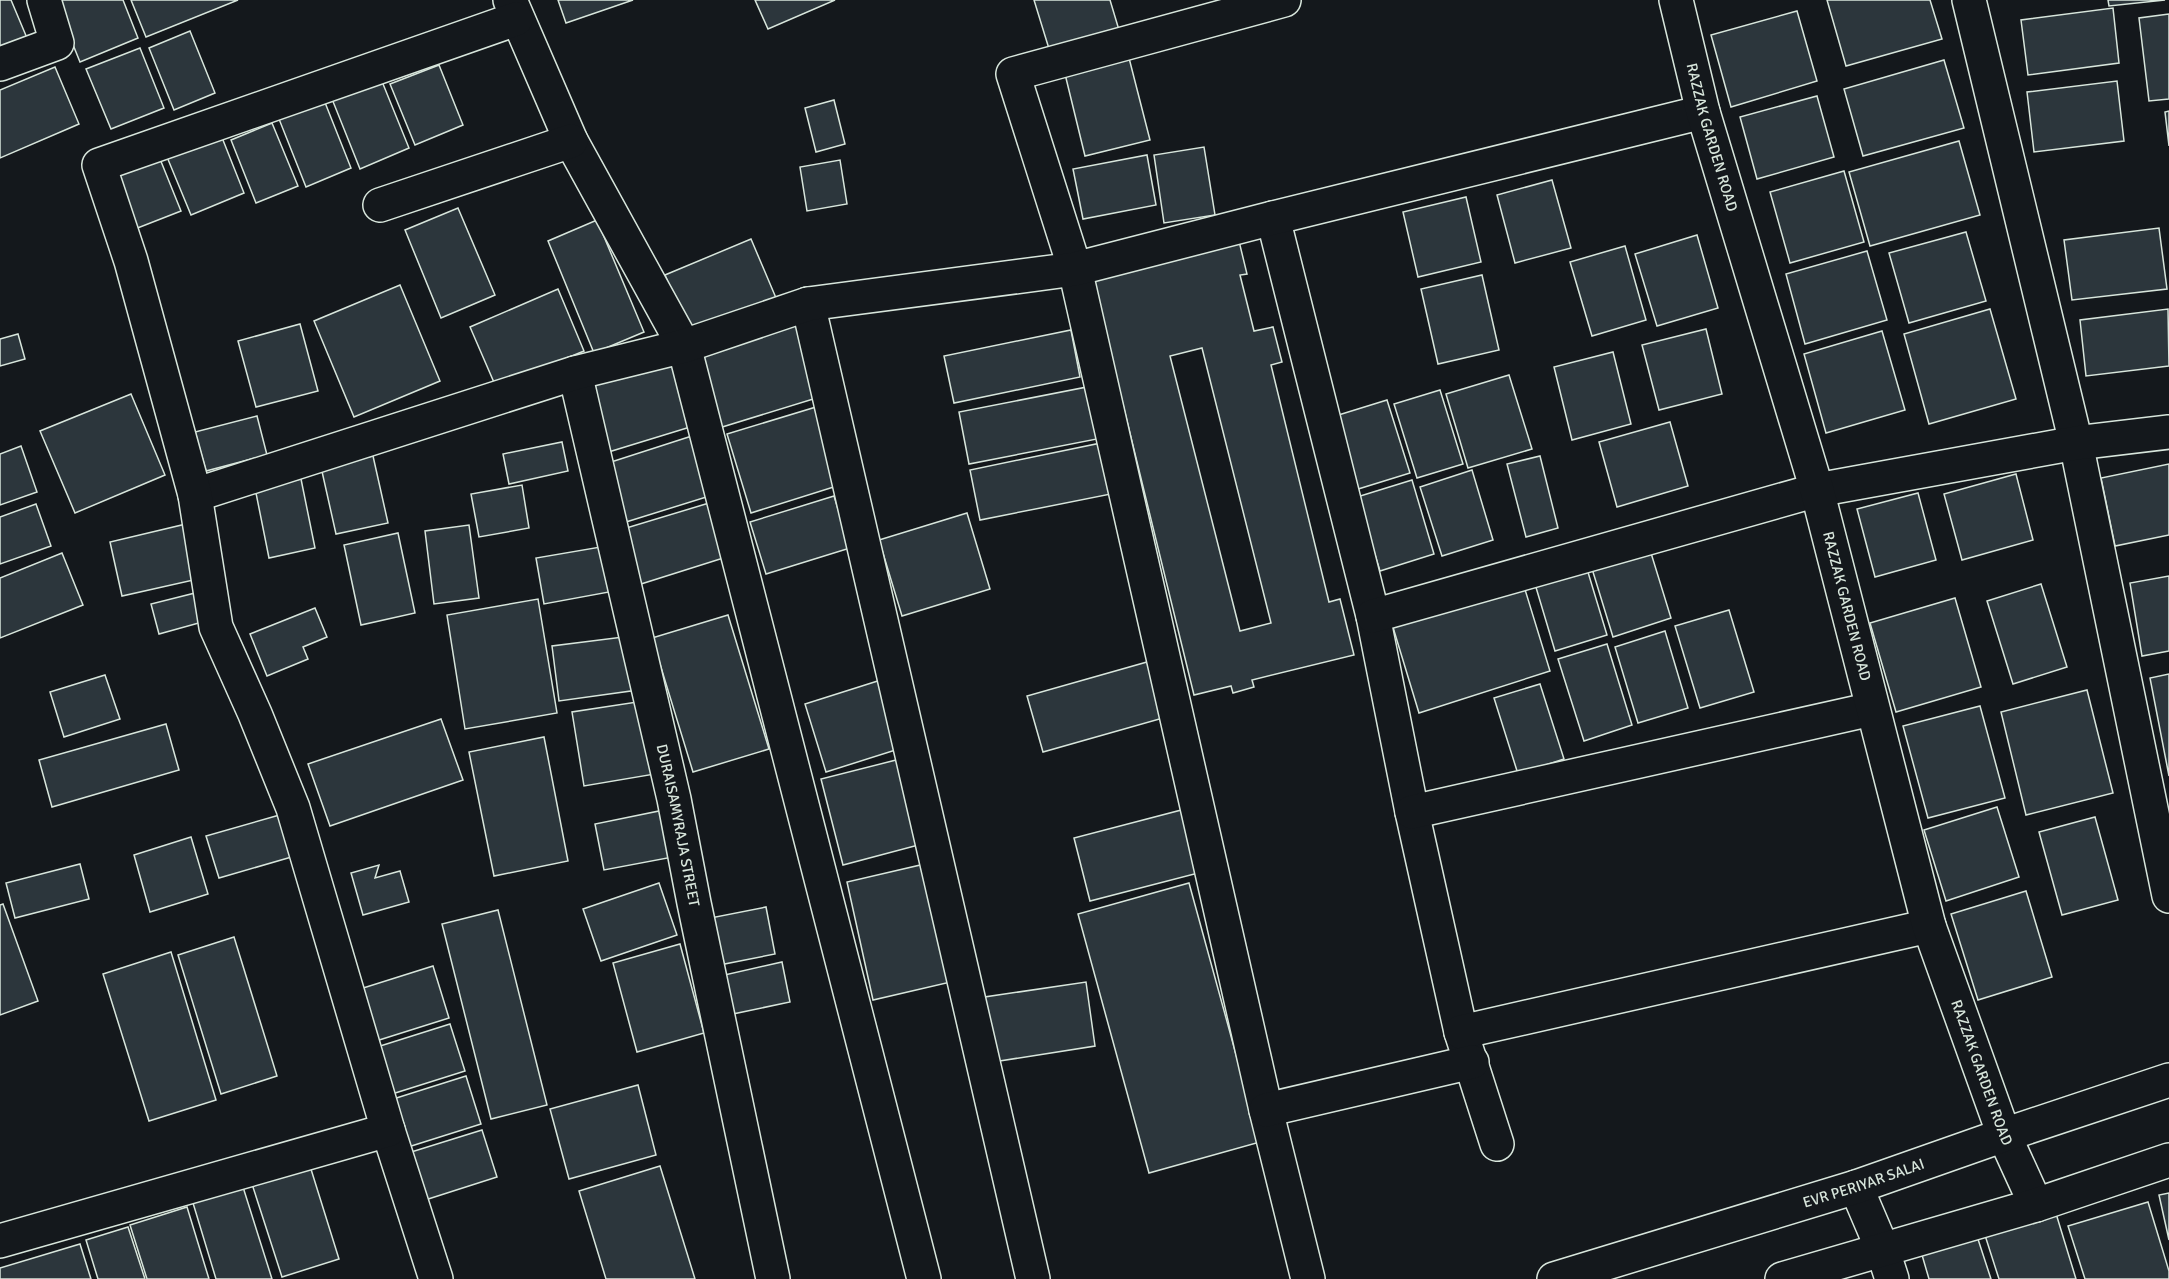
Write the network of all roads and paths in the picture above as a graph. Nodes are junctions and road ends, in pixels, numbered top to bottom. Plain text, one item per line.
1 (44, 0) edge
2 (1284, 0) edge
3 (1676, 0) edge
4 (1969, 0) edge
5 (513, 9) edge
6 (0, 64) edge
7 (1703, 112) junction
8 (571, 141) junction
9 (380, 205) dead end
10 (1273, 218) junction
11 (1075, 269) junction
12 (808, 304) junction
13 (684, 346) junction
14 (575, 373) junction
15 (2169, 432) edge
16 (2076, 443) junction
17 (1816, 490) junction
18 (195, 495) junction
19 (1373, 616) junction
20 (1872, 709) junction
21 (1412, 812) junction
22 (2169, 896) edge
23 (1929, 926) junction
24 (1466, 1047) junction
25 (2169, 1080) edge
26 (1266, 1110) junction
27 (388, 1130) junction
28 (2004, 1135) junction
29 (1497, 1144) dead end
30 (2169, 1160) edge
31 (1856, 1187) junction
32 (2036, 1204) junction
33 (0, 1241) edge
34 (1882, 1248) junction
35 (436, 1279) edge
36 (773, 1279) edge
37 (924, 1279) edge
38 (1033, 1279) edge
39 (1308, 1279) edge
40 (1554, 1279) edge
41 (1782, 1279) edge
42 (1892, 1279) edge

1 - 6 street
2 - 11 street
3 - 7 street, RAZZAK GARDEN ROAD
4 - 16 street
5 - 8 street
5 - 18 street
7 - 10 street
7 - 17 street, RAZZAK GARDEN ROAD
8 - 9 street
8 - 13 street
10 - 11 street
10 - 19 street
11 - 12 street
11 - 26 street
12 - 13 street
12 - 38 street
13 - 14 street
13 - 37 street
14 - 18 street
14 - 36 street, DURAISAMYRAJA STREET
15 - 16 street
16 - 17 street
16 - 22 street
17 - 19 street
17 - 20 street, RAZZAK GARDEN ROAD
18 - 27 street
19 - 21 street
20 - 21 street
20 - 23 street, RAZZAK GARDEN ROAD
21 - 24 street
23 - 24 street
23 - 28 street, RAZZAK GARDEN ROAD
24 - 26 street
24 - 29 street
25 - 28 street, EVR PERIYAR SALAI
26 - 39 street
27 - 33 street
27 - 35 street
28 - 31 street, EVR PERIYAR SALAI
28 - 32 street, RAZZAK GARDEN ROAD
30 - 32 street
31 - 34 street
31 - 40 street, EVR PERIYAR SALAI
32 - 34 street
34 - 41 street
34 - 42 street

